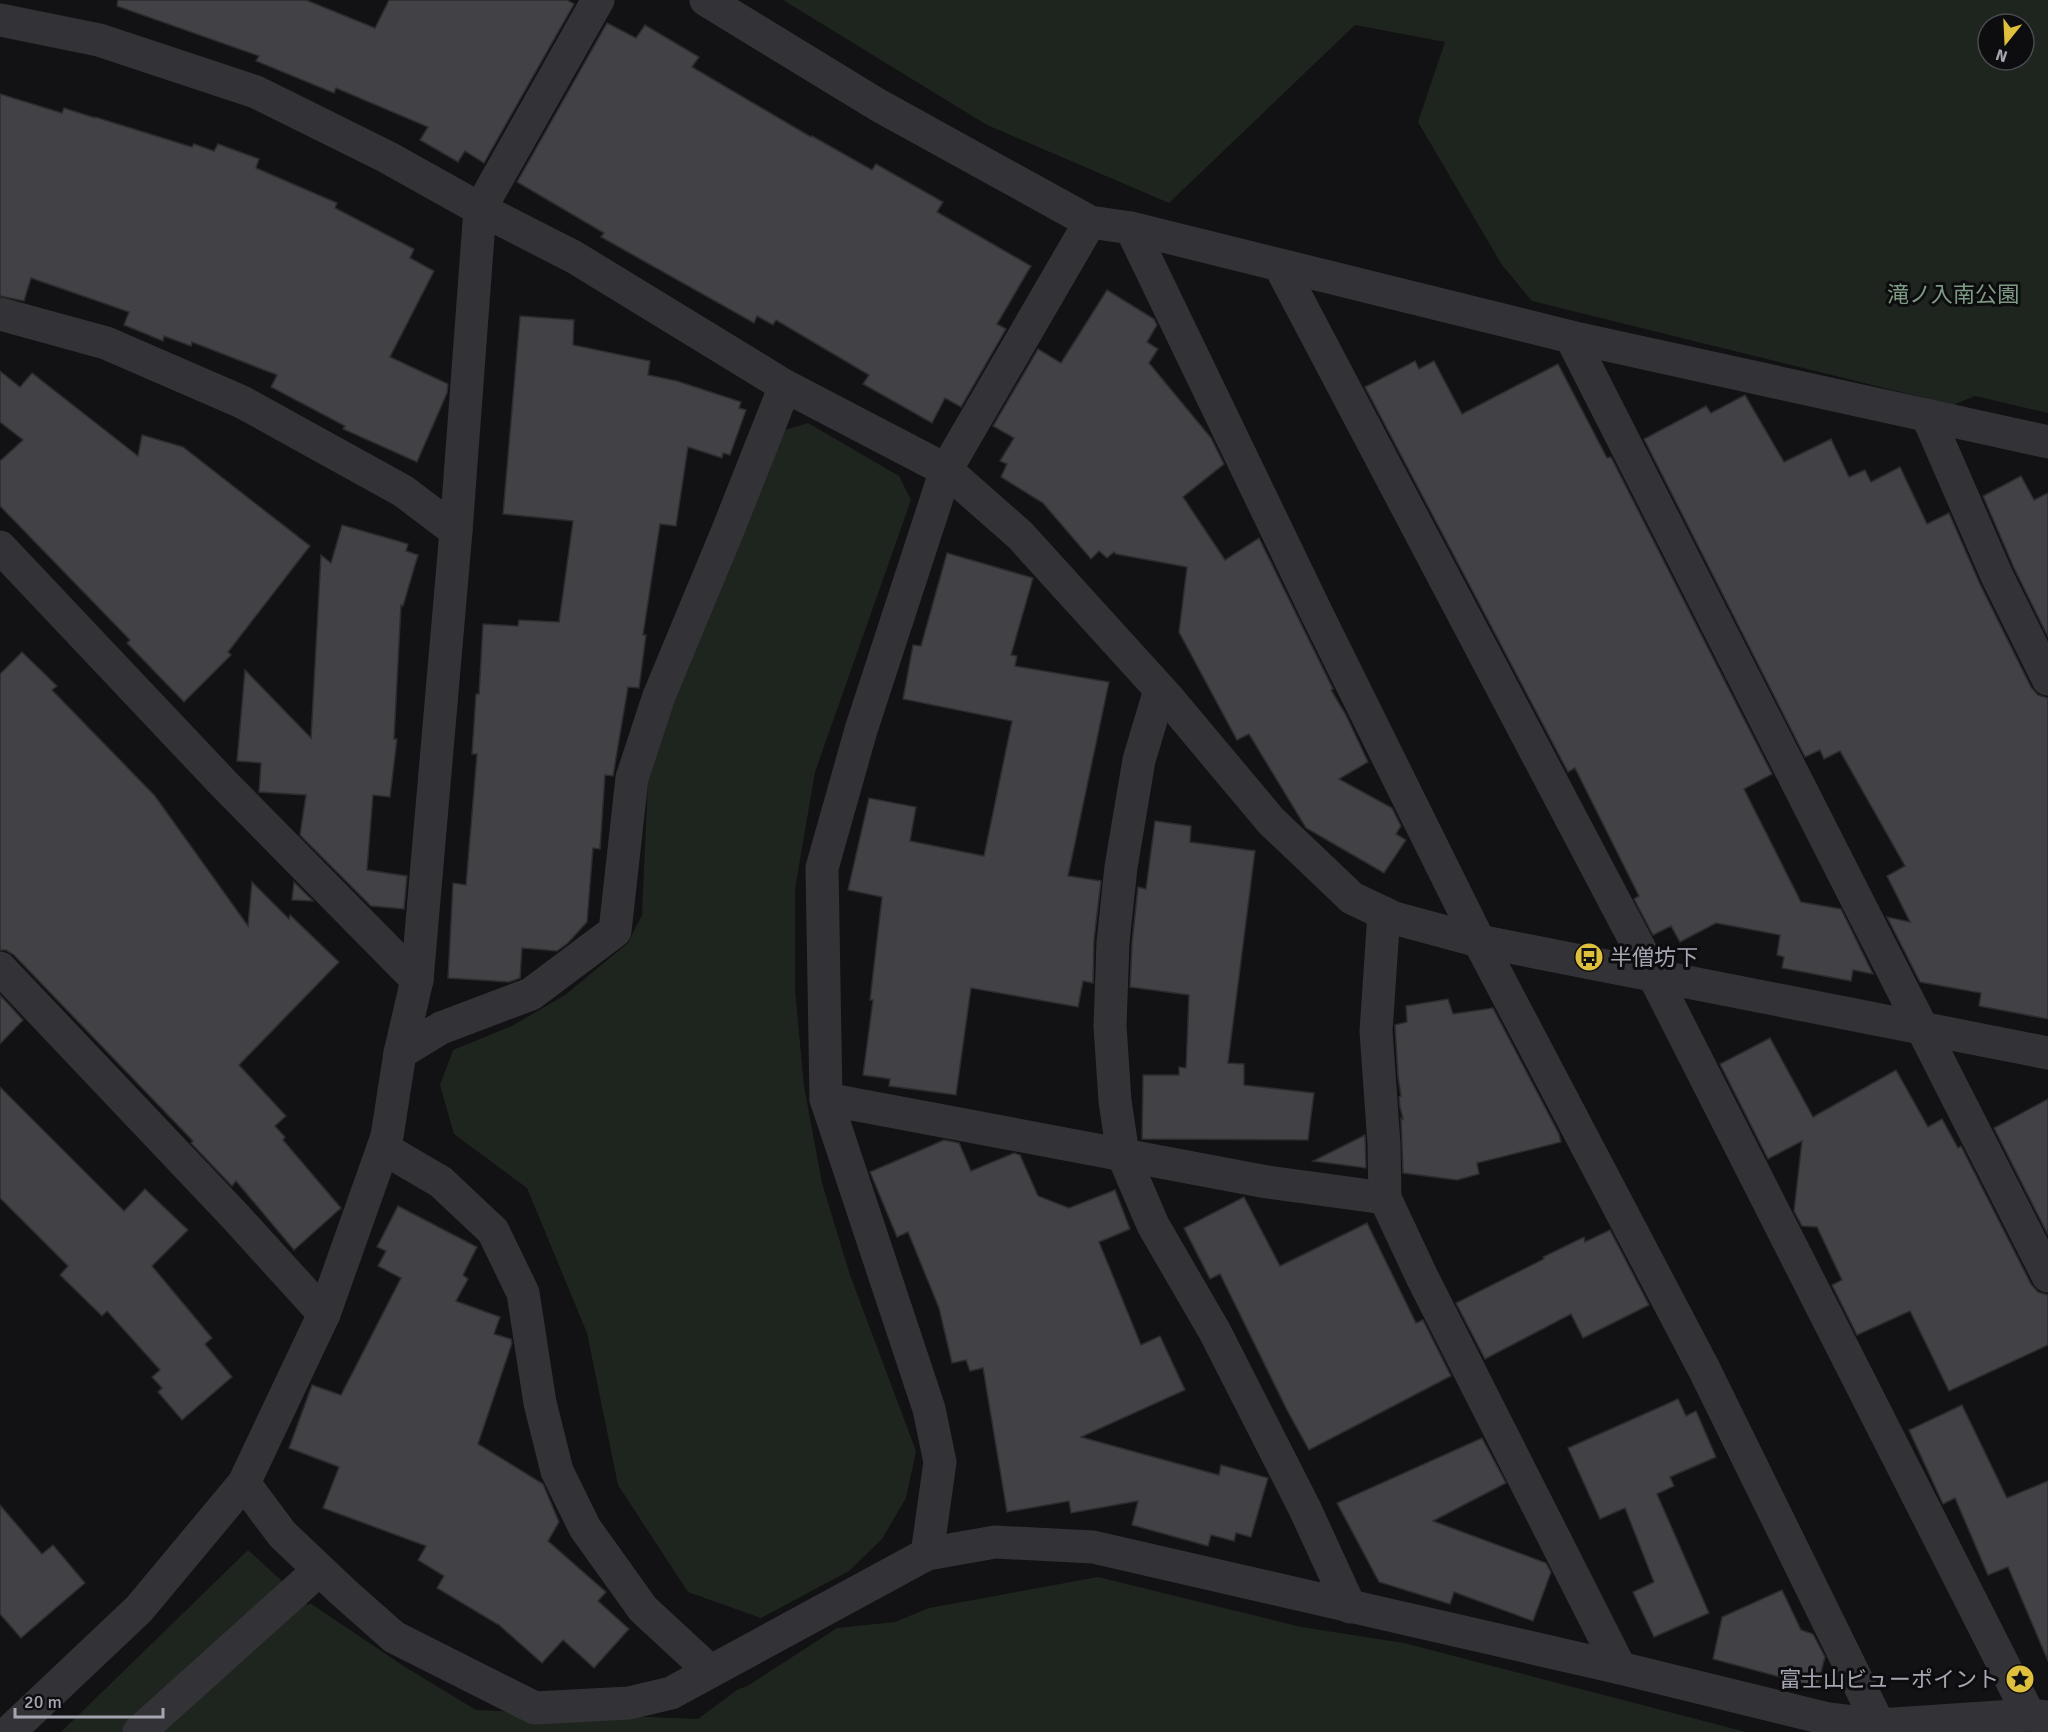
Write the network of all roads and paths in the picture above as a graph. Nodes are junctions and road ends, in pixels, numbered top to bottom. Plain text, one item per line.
1 (598, 0) edge
2 (706, 0) edge
3 (0, 20) edge
4 (480, 209) junction
5 (1090, 222) junction
6 (1131, 228) junction
7 (1280, 266) junction
8 (0, 314) edge
9 (1571, 337) junction
10 (785, 386) junction
11 (1927, 415) junction
12 (2048, 442) edge
13 (946, 470) junction
14 (456, 531) junction
15 (0, 547) edge
16 (2048, 679) edge
17 (1160, 690) junction
18 (1383, 913) junction
19 (1479, 941) junction
20 (0, 968) edge
21 (1654, 976) junction
22 (417, 980) junction
23 (1922, 1029) junction
24 (400, 1053) junction
25 (2048, 1053) edge
26 (826, 1099) junction
27 (383, 1148) junction
28 (1124, 1155) junction
29 (1385, 1198) junction
30 (2048, 1276) edge
31 (324, 1314) junction
32 (244, 1483) junction
33 (927, 1554) junction
34 (319, 1570) junction
35 (1350, 1607) junction
36 (1620, 1668) junction
37 (710, 1671) junction
38 (2038, 1716) edge
39 (1879, 1725) junction
40 (9, 1732) edge
41 (139, 1732) edge

1 - 4 street
2 - 5 street
3 - 4 street
4 - 10 street
4 - 14 street
5 - 6 street
5 - 13 street
6 - 7 street
6 - 19 street
7 - 9 street
7 - 21 street
8 - 14 street
9 - 11 street
9 - 23 street
10 - 13 street
10 - 24 street
11 - 12 street
11 - 16 street
13 - 17 street
13 - 26 street
14 - 22 street
15 - 22 street
17 - 18 street
17 - 28 street
18 - 19 street
18 - 29 street
19 - 21 street
19 - 39 street
20 - 31 street
21 - 23 street
21 - 38 street
22 - 24 street
23 - 25 street
23 - 30 street
24 - 27 street
26 - 28 street
26 - 33 street
27 - 31 street
27 - 37 street
28 - 29 street
28 - 35 street
29 - 36 street
31 - 32 street
32 - 34 street
32 - 40 street
33 - 35 street
33 - 37 street
34 - 37 street
34 - 41 street
35 - 36 street
36 - 39 street
38 - 39 street

